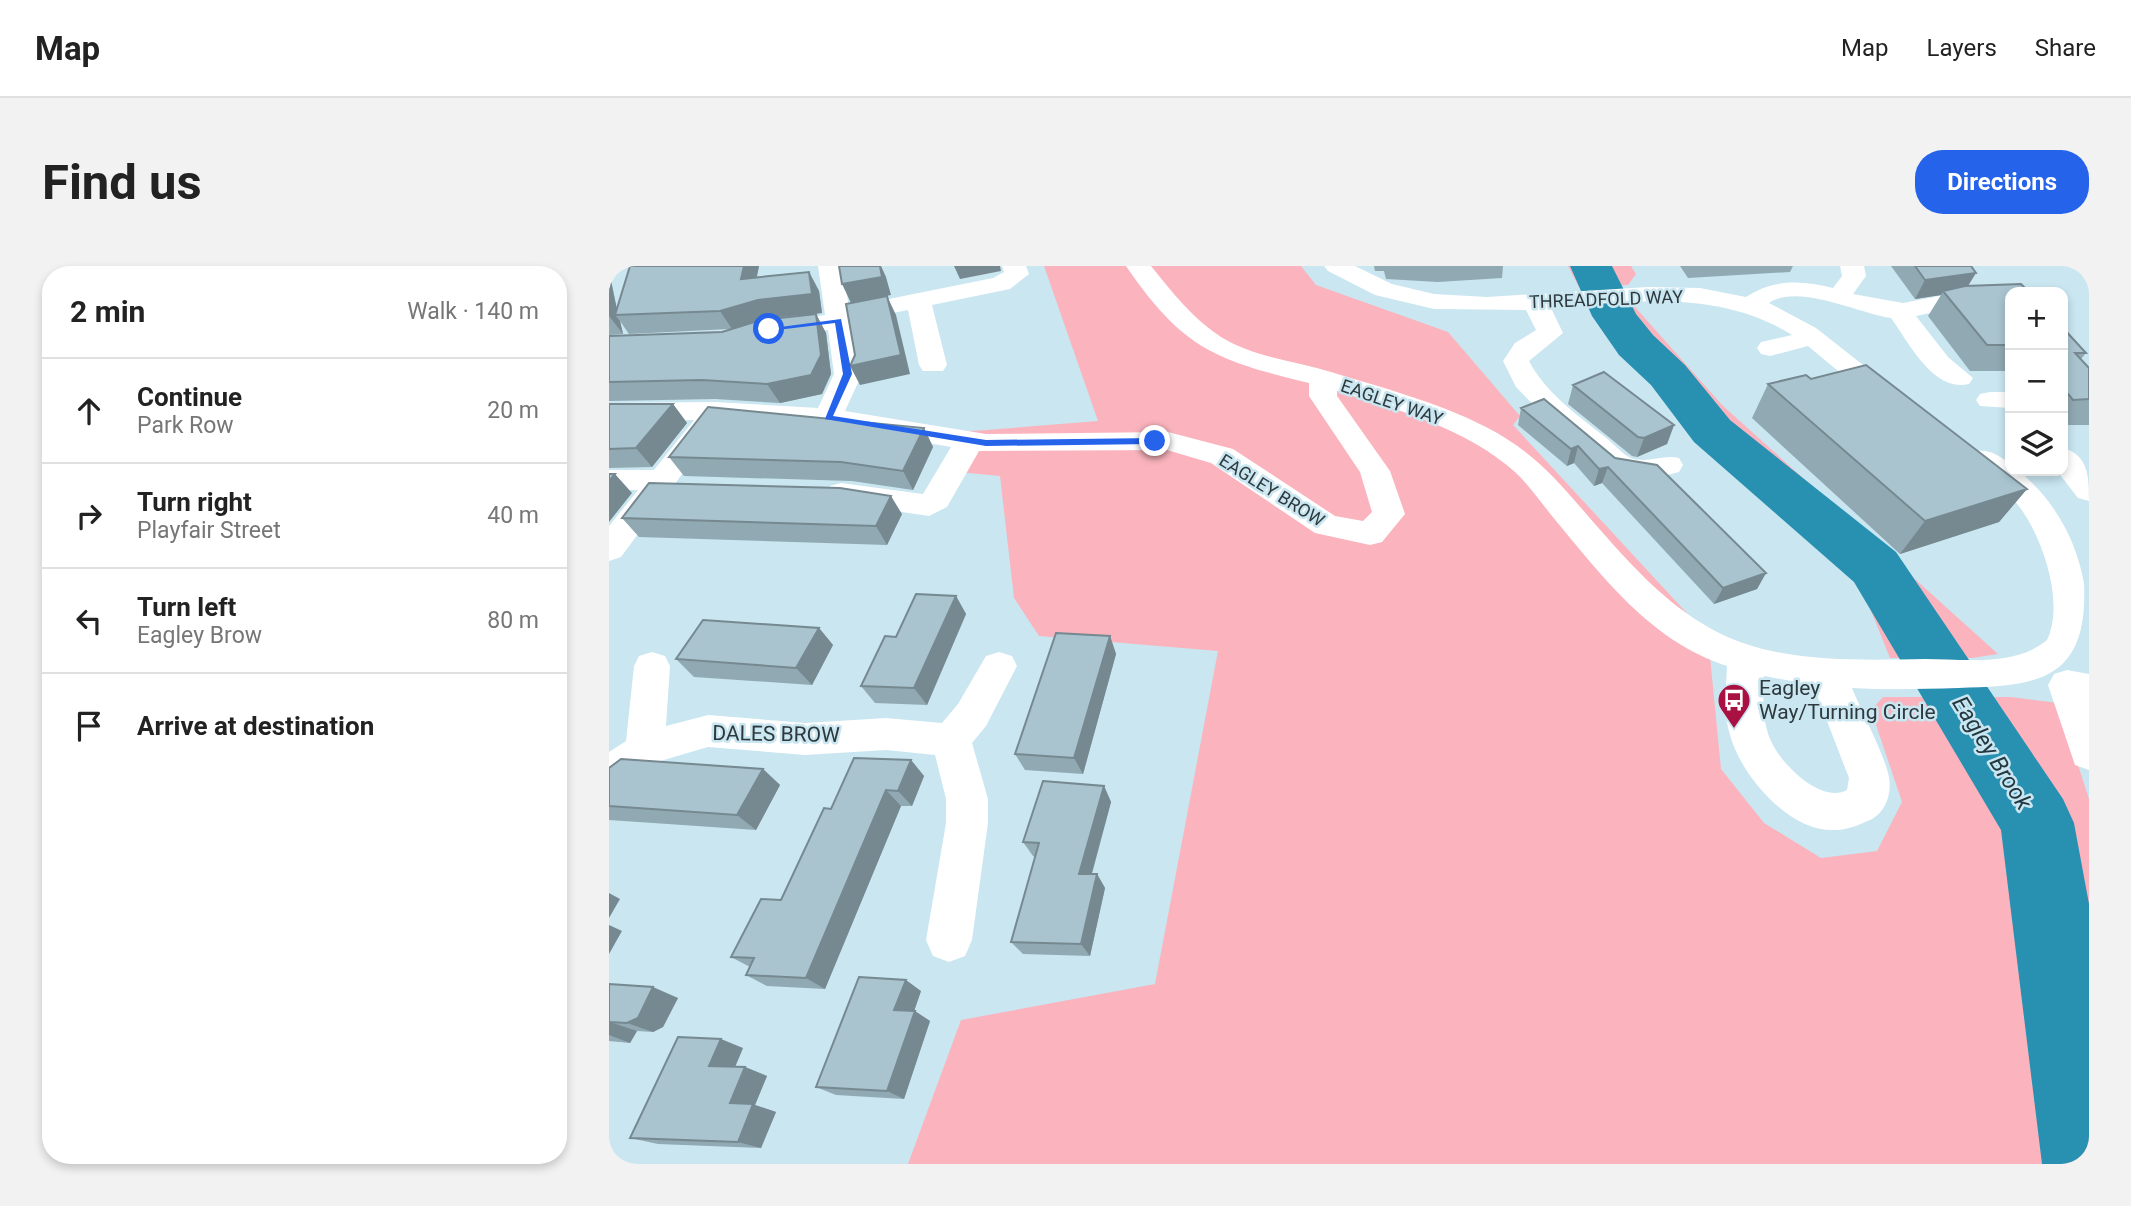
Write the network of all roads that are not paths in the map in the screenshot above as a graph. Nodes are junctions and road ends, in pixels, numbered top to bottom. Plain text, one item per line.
1 (830, 266) edge
2 (1014, 266) edge
3 (1137, 266) edge
4 (1336, 266) edge
5 (1642, 266) edge
6 (1852, 266) edge
7 (1972, 281) edge
8 (2005, 291) edge
9 (2005, 294) edge
10 (1651, 295) junction
11 (1839, 296) junction
12 (918, 300) junction
13 (1535, 301) junction
14 (1750, 305) junction
15 (1899, 311) junction
16 (838, 318) junction
17 (745, 336) edge
18 (1811, 338) junction
19 (1770, 348) dead end
20 (933, 365) dead end
21 (1323, 378) junction
22 (1959, 378) dead end
23 (609, 411) edge
24 (715, 411) junction
25 (828, 417) junction
26 (1913, 417) edge
27 (970, 440) junction
28 (1962, 447) edge
29 (1668, 464) dead end
30 (2068, 464) edge
31 (609, 480) edge
32 (660, 484) junction
33 (699, 489) edge
34 (2089, 491) edge
35 (810, 492) edge
36 (609, 549) edge
37 (1746, 658) junction
38 (652, 666) dead end
39 (999, 666) dead end
40 (1826, 671) junction
41 (2078, 687) edge
42 (951, 740) junction
43 (645, 749) junction
44 (2089, 753) edge
45 (609, 774) edge
46 (949, 940) dead end

1 - 16 street
2 - 12 street
3 - 21 street, EAGLEY WAY
4 - 13 street, THREADFOLD WAY
5 - 10 street
6 - 11 street
7 - 8 street
9 - 15 street
10 - 13 street, THREADFOLD WAY
10 - 14 street, THREADFOLD WAY
11 - 14 street
11 - 15 street
12 - 16 street
12 - 20 street
13 - 29 street
14 - 18 street, THREADFOLD WAY
15 - 22 street
16 - 17 street
16 - 25 street
18 - 19 street
18 - 26 street, THREADFOLD WAY
21 - 27 street, EAGLEY BROW
21 - 37 street, EAGLEY WAY
23 - 24 street, EAGLEY BROW
24 - 25 street, EAGLEY BROW
24 - 32 street
25 - 27 street, EAGLEY BROW
27 - 35 street
28 - 40 street
30 - 34 street
31 - 32 street
32 - 33 street
32 - 36 street
37 - 40 street
37 - 40 street
38 - 43 street
39 - 42 street
41 - 44 street
42 - 43 street, DALES BROW
42 - 46 street
43 - 45 street, DALES BROW

